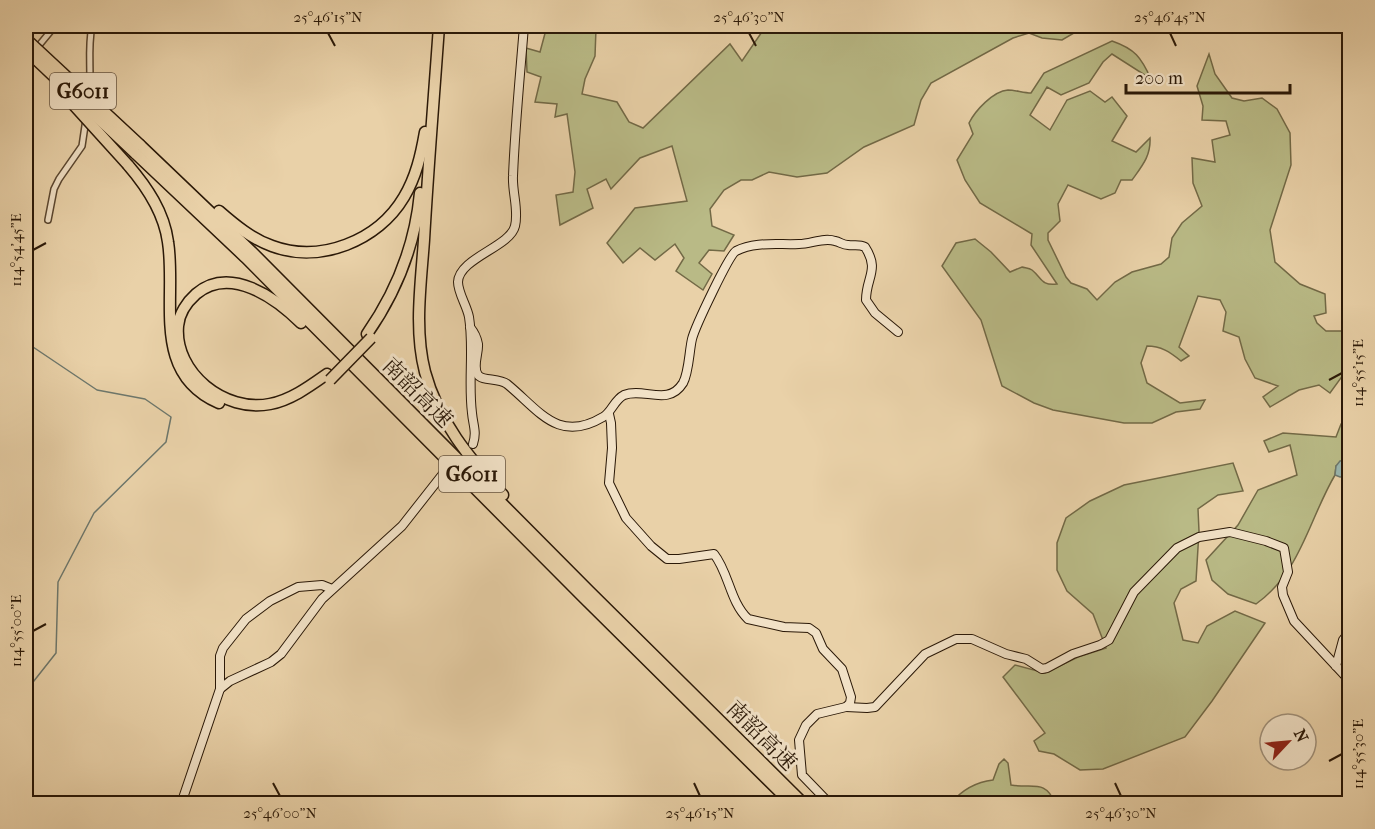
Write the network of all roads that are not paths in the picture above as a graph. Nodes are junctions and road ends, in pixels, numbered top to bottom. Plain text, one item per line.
1 (55, 26) edge
2 (92, 26) edge
3 (435, 26) edge
4 (439, 26) edge
5 (524, 26) edge
6 (26, 39) edge
7 (26, 50) edge
8 (26, 58) edge
9 (428, 117) junction
10 (139, 145) junction
11 (426, 200) junction
12 (48, 219) dead end
13 (470, 327) junction
14 (898, 332) dead end
15 (369, 336) junction
16 (328, 377) junction
17 (609, 414) junction
18 (431, 444) junction
19 (473, 444) dead end
20 (446, 471) dead end
21 (332, 589) junction
22 (589, 591) junction
23 (1350, 631) edge
24 (1336, 666) junction
25 (1350, 681) edge
26 (220, 689) junction
27 (846, 707) junction
28 (181, 804) edge
29 (792, 804) edge
30 (804, 804) edge
31 (830, 804) edge

1 - 8 street
2 - 12 street
3 - 9 highway
4 - 11 highway
5 - 13 street
6 - 10 highway, G6011, bridge
7 - 10 highway, 南韶高速 / G6011, bridge
8 - 16 highway, bridge
9 - 10 highway
9 - 15 highway
10 - 18 highway, 南韶高速 / G6011
10 - 22 highway, 南韶高速 / G6011
11 - 15 highway
11 - 22 highway
13 - 17 street
13 - 19 street
14 - 17 street
15 - 16 highway
16 - 18 highway
17 - 27 street
18 - 29 highway, 南韶高速 / G6011
20 - 21 street
21 - 26 street
21 - 26 street
22 - 30 highway, 南韶高速 / G6011
23 - 24 street
24 - 25 street
24 - 27 street
26 - 28 street
27 - 31 street

